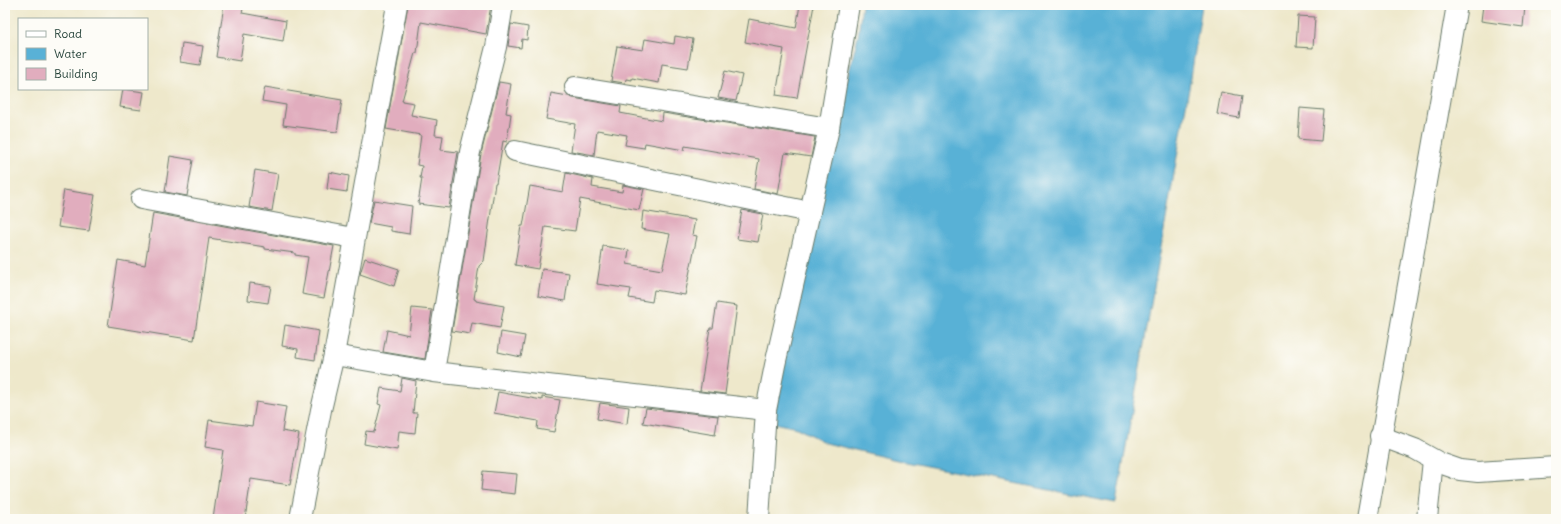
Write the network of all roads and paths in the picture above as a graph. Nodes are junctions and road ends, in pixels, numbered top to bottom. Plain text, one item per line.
1 (397, 5) edge
2 (503, 5) edge
3 (849, 5) edge
4 (1457, 5) edge
5 (575, 87) dead end
6 (829, 128) junction
7 (514, 151) dead end
8 (141, 199) dead end
9 (810, 212) junction
10 (354, 238) junction
11 (334, 355) junction
12 (434, 372) junction
13 (766, 410) junction
14 (1380, 436) junction
15 (1434, 460) junction
16 (1556, 467) edge
17 (300, 519) edge
18 (759, 519) edge
19 (1367, 519) edge
20 (1427, 519) edge

1 - 10 street
2 - 12 street
3 - 6 street
4 - 14 street
5 - 6 street
6 - 9 street
7 - 9 street
8 - 10 street
9 - 13 street
10 - 11 street
11 - 12 street
11 - 17 street
12 - 13 street
13 - 18 street
14 - 15 street
14 - 19 street
15 - 16 street
15 - 20 street

